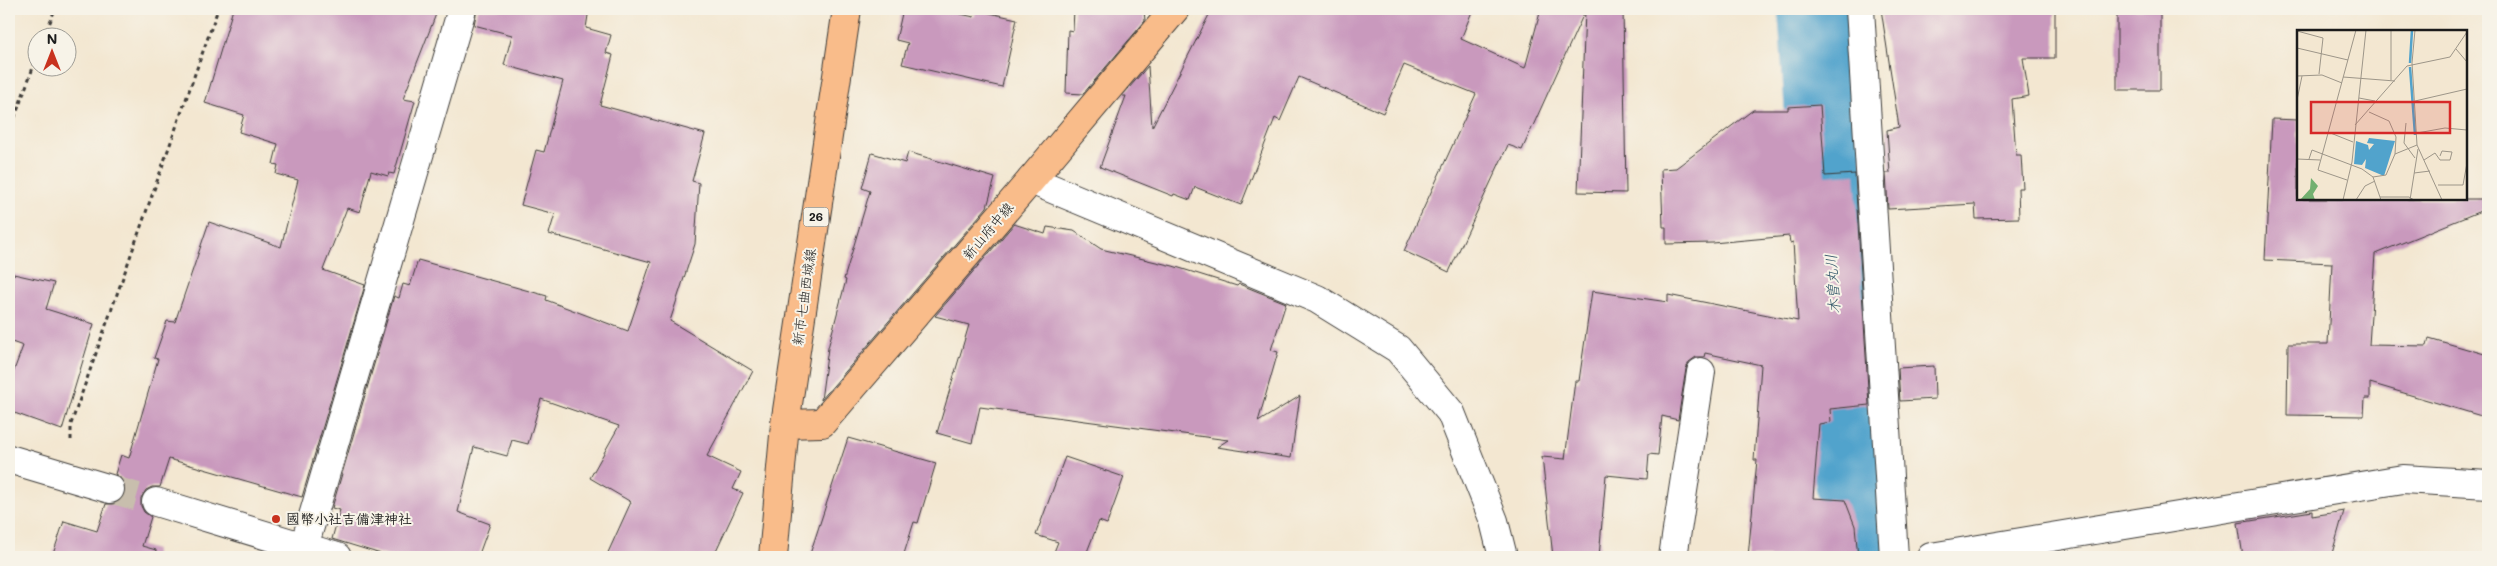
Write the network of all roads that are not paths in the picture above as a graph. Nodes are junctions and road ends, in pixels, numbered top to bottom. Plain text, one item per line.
1 (462, 9) edge
2 (847, 9) edge
3 (1175, 9) edge
4 (1860, 9) edge
5 (1032, 180) junction
6 (1701, 372) dead end
7 (785, 424) junction
8 (9, 460) edge
9 (2488, 484) edge
10 (110, 489) tunnel mouth
11 (156, 502) tunnel mouth
12 (303, 552) edge
13 (337, 557) edge
14 (773, 557) edge
15 (1502, 557) edge
16 (1673, 557) edge
17 (1894, 557) edge
18 (1930, 557) edge

1 - 12 street
2 - 7 main road, 新市七曲西城線 / 26
3 - 5 main road, 新山府中線
4 - 17 street
5 - 7 main road, 新山府中線
5 - 15 street
6 - 16 street
7 - 14 main road, 新市七曲西城線 / 26
8 - 10 street
9 - 18 street
11 - 12 street
12 - 13 street

